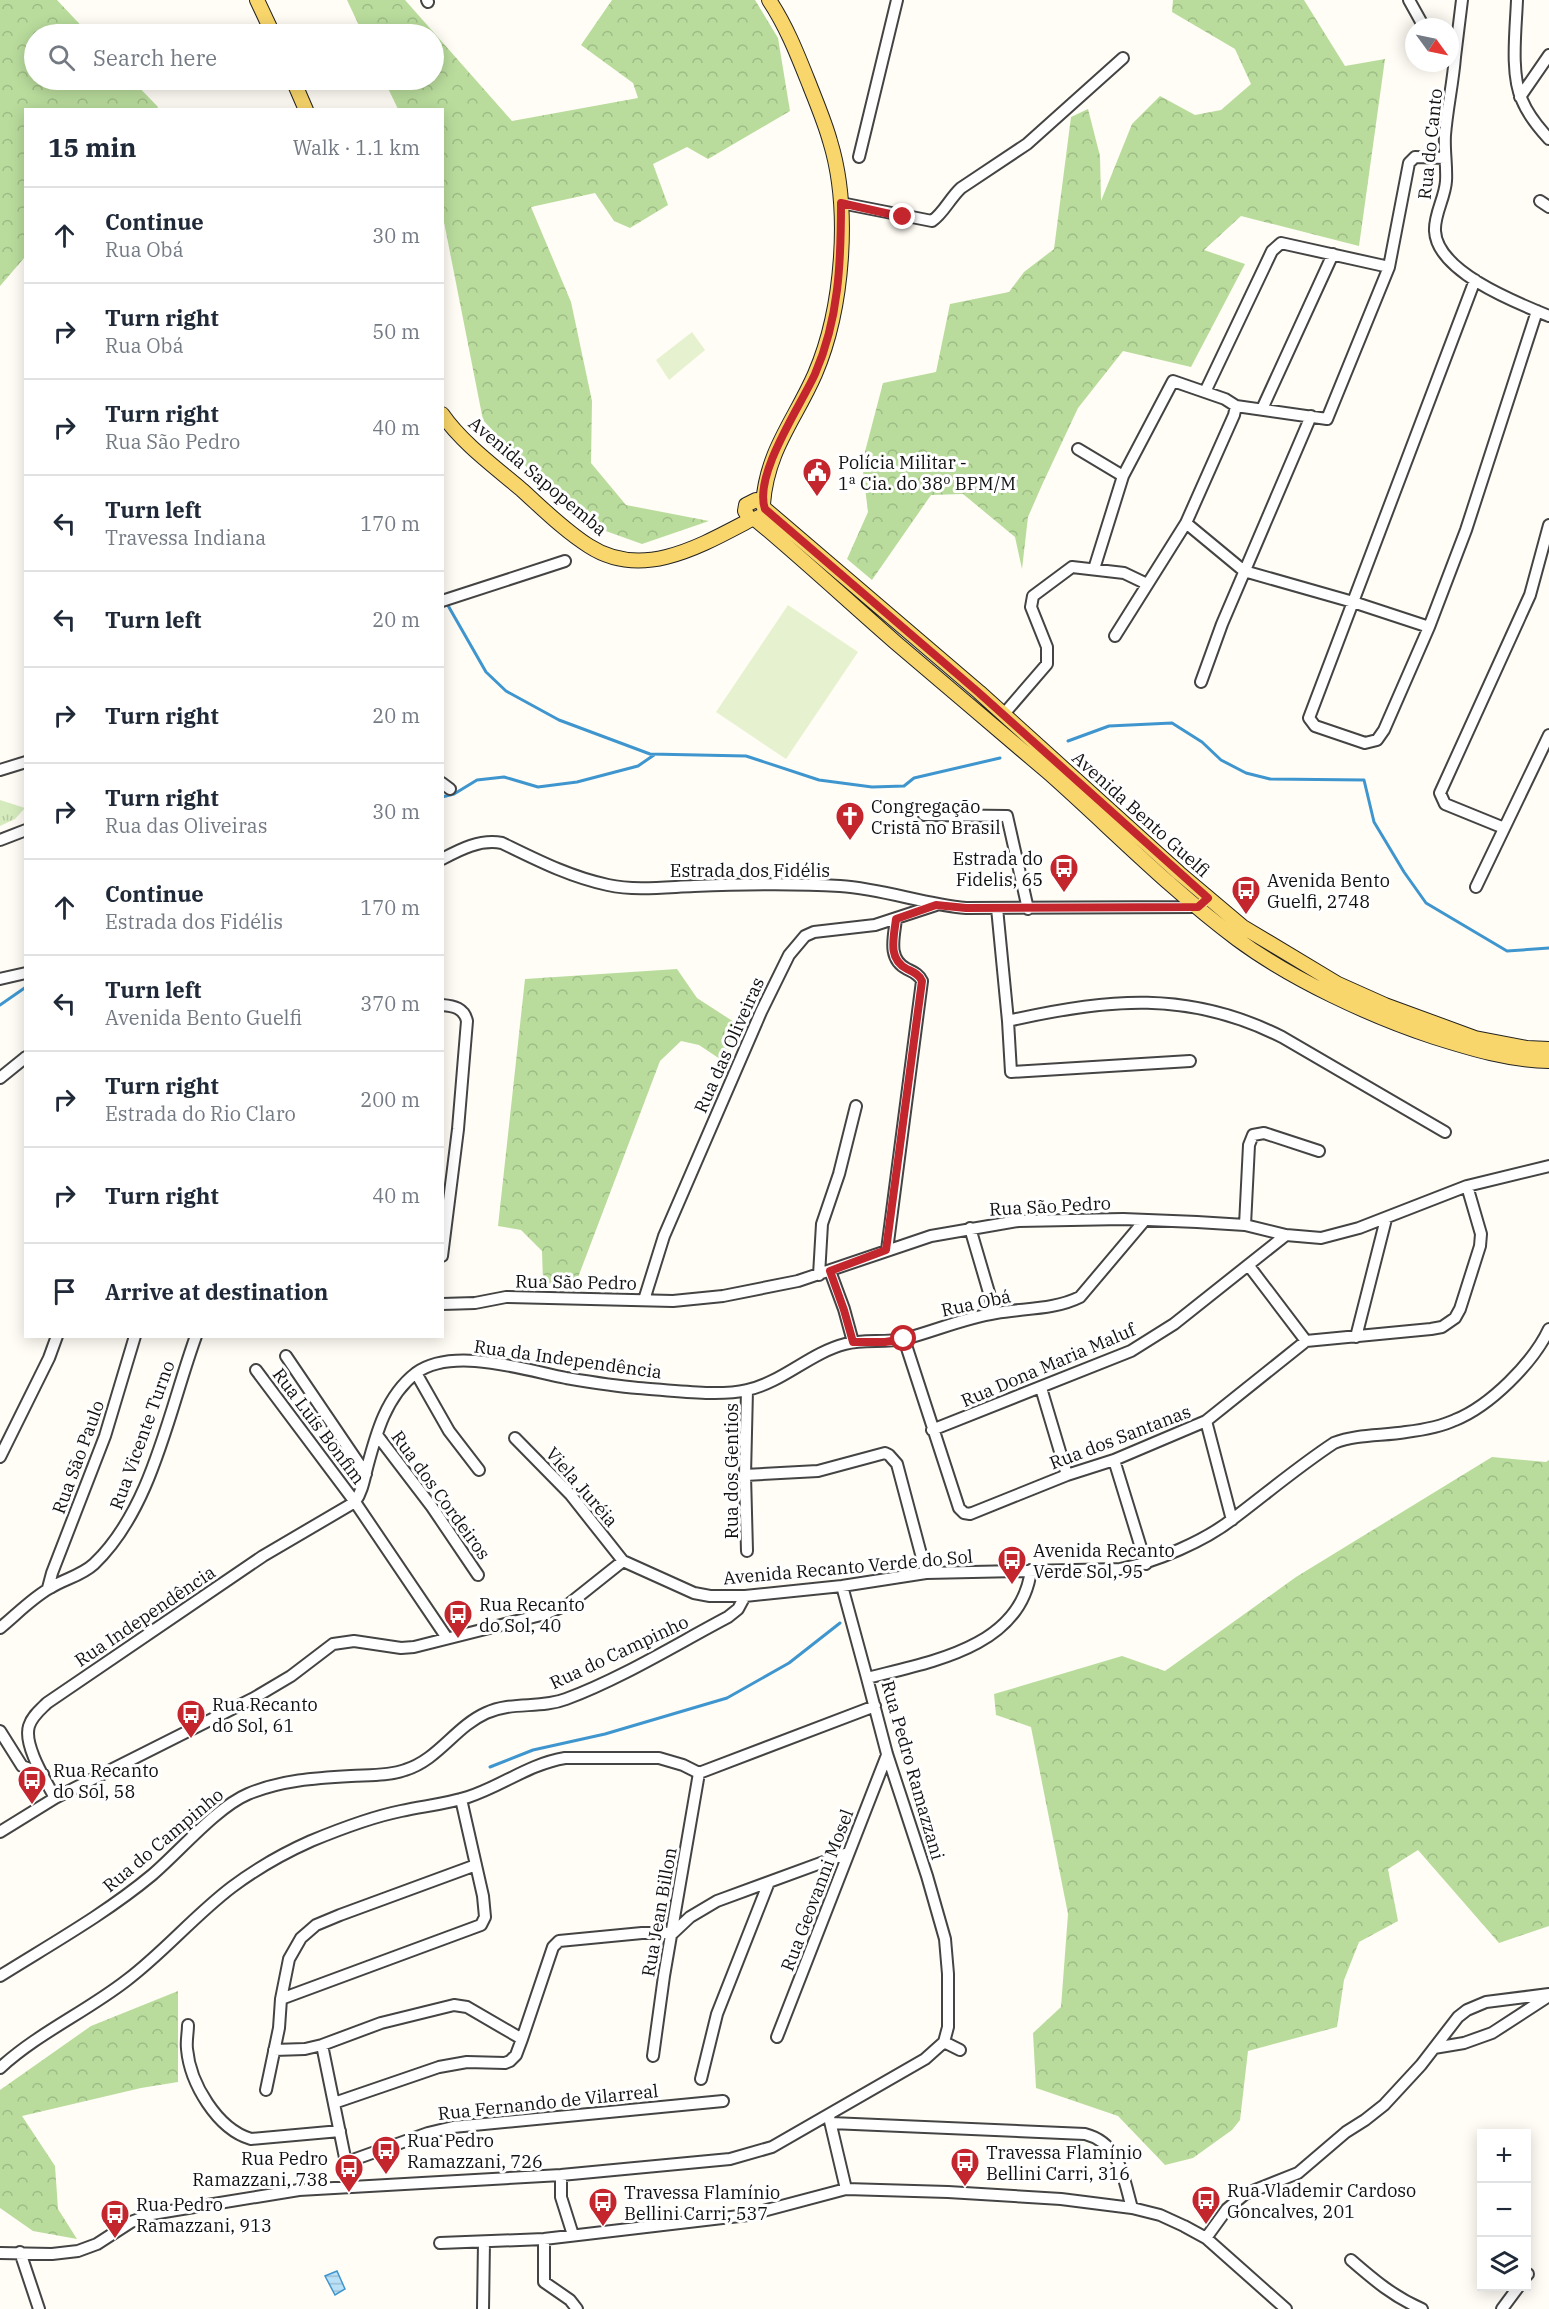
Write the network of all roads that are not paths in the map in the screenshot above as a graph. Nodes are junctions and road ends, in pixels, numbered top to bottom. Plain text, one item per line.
1 (257, 0) edge
2 (769, 0) edge
3 (897, 0) edge
4 (1409, 0) edge
5 (1462, 0) edge
6 (1517, 0) edge
7 (1419, 18) edge
8 (1459, 18) edge
9 (268, 24) edge
10 (1549, 55) edge
11 (1123, 58) dead end
12 (1451, 72) edge
13 (297, 90) edge
14 (1520, 97) junction
15 (305, 108) edge
16 (1549, 139) edge
17 (859, 157) dead end
18 (1445, 158) junction
19 (841, 203) junction
20 (1333, 255) junction
21 (1389, 267) junction
22 (1475, 280) junction
23 (1537, 311) junction
24 (1549, 316) edge
25 (1205, 392) junction
26 (1236, 406) junction
27 (1262, 410) junction
28 (1311, 416) junction
29 (445, 421) edge
30 (1078, 449) dead end
31 (1123, 476) junction
32 (755, 510) junction
33 (1186, 522) junction
34 (1549, 525) edge
35 (565, 561) dead end
36 (1094, 569) junction
37 (1244, 571) junction
38 (1148, 584) junction
39 (444, 600) edge
40 (1353, 602) junction
41 (1429, 627) junction
42 (1115, 636) dead end
43 (1200, 682) dead end
44 (1003, 715) junction
45 (1549, 735) edge
46 (24, 763) edge
47 (0, 770) edge
48 (1057, 772) junction
49 (924, 815) dead end
50 (1504, 828) junction
51 (24, 831) edge
52 (0, 840) edge
53 (444, 858) edge
54 (1476, 887) dead end
55 (1203, 903) junction
56 (936, 905) junction
57 (997, 908) junction
58 (1028, 909) junction
59 (896, 919) junction
60 (24, 974) edge
61 (0, 979) edge
62 (444, 1005) edge
63 (1008, 1022) junction
64 (1549, 1049) edge
65 (24, 1059) edge
66 (1190, 1061) dead end
67 (1549, 1061) edge
68 (0, 1078) edge
69 (856, 1106) dead end
70 (1445, 1132) dead end
71 (1319, 1150) dead end
72 (1549, 1166) edge
73 (1467, 1186) junction
74 (1386, 1219) junction
75 (1145, 1220) junction
76 (1245, 1225) junction
77 (970, 1228) junction
78 (1286, 1236) junction
79 (444, 1240) edge
80 (886, 1250) junction
81 (1249, 1266) junction
82 (824, 1273) junction
83 (644, 1299) junction
84 (444, 1304) edge
85 (995, 1313) junction
86 (1549, 1329) edge
87 (1356, 1336) junction
88 (56, 1338) edge
89 (134, 1338) edge
90 (195, 1338) edge
91 (904, 1339) junction
92 (1306, 1341) junction
93 (853, 1342) junction
94 (286, 1356) dead end
95 (256, 1370) dead end
96 (416, 1373) junction
97 (1041, 1388) junction
98 (747, 1390) junction
99 (1206, 1420) junction
100 (932, 1430) junction
101 (377, 1435) junction
102 (515, 1438) dead end
103 (0, 1457) edge
104 (1114, 1460) junction
105 (479, 1470) dead end
106 (366, 1474) junction
107 (745, 1475) junction
108 (1067, 1475) junction
109 (355, 1502) junction
110 (1232, 1520) junction
111 (747, 1551) dead end
112 (623, 1561) junction
113 (1146, 1564) junction
114 (1031, 1570) junction
115 (926, 1573) junction
116 (478, 1575) dead end
117 (842, 1586) junction
118 (48, 1588) junction
119 (745, 1596) junction
120 (0, 1628) edge
121 (447, 1638) junction
122 (867, 1678) junction
123 (875, 1706) junction
124 (0, 1731) edge
125 (887, 1754) junction
126 (699, 1773) junction
127 (43, 1774) junction
128 (55, 1798) junction
129 (461, 1799) junction
130 (0, 1832) edge
131 (848, 1853) junction
132 (476, 1865) junction
133 (769, 1882) junction
134 (673, 1933) junction
135 (0, 1976) edge
136 (1549, 1995) edge
137 (281, 1999) junction
138 (188, 2025) dead end
139 (777, 2037) dead end
140 (522, 2039) junction
141 (944, 2042) junction
142 (322, 2045) junction
143 (1434, 2048) junction
144 (274, 2050) junction
145 (960, 2050) dead end
146 (653, 2056) dead end
147 (0, 2068) edge
148 (701, 2079) dead end
149 (266, 2090) dead end
150 (723, 2101) dead end
151 (334, 2103) junction
152 (830, 2119) junction
153 (340, 2131) junction
154 (346, 2162) junction
155 (561, 2175) junction
156 (351, 2187) junction
157 (846, 2189) junction
158 (1132, 2208) junction
159 (573, 2235) junction
160 (1206, 2238) junction
161 (544, 2239) junction
162 (483, 2242) junction
163 (440, 2243) dead end
164 (20, 2252) junction
165 (0, 2253) edge
166 (1352, 2260) dead end
167 (1515, 2291) edge
168 (39, 2309) edge
169 (483, 2309) edge
170 (577, 2309) edge
171 (1286, 2309) edge
172 (1422, 2309) edge
173 (1502, 2309) edge

1 - 9 main road
2 - 19 main road
3 - 17 street
4 - 7 street
5 - 8 street, Rua do Canto
6 - 14 street
10 - 14 street
11 - 19 street
12 - 18 street, Rua do Canto
13 - 15 main road
14 - 16 street
18 - 21 street
18 - 22 street, Rua do Canto
19 - 32 main road
20 - 21 street
20 - 25 street
20 - 27 street
21 - 28 street
22 - 23 street
22 - 40 street
23 - 24 street
23 - 41 street
25 - 26 street
25 - 31 street
26 - 27 street
26 - 33 street
27 - 28 street
28 - 37 street
29 - 32 main road, Avenida Sapopemba
30 - 31 street
31 - 36 street
32 - 44 main road, Avenida Bento Guelfi
32 - 48 main road, Avenida Bento Guelfi
33 - 37 street
33 - 38 street
34 - 50 street
35 - 39 street
36 - 38 street
36 - 44 street
37 - 40 street
37 - 43 street
38 - 42 street
40 - 41 street
40 - 41 street
44 - 48 main road, Avenida Bento Guelfi
45 - 50 street
46 - 47 street
48 - 55 main road, Avenida Bento Guelfi
49 - 58 street
50 - 54 street
51 - 52 street
53 - 56 street, Estrada dos Fidélis
55 - 58 street, Estrada dos Fidélis
55 - 64 main road, Avenida Bento Guelfi
55 - 67 main road, Avenida Bento Guelfi
56 - 57 street, Estrada dos Fidélis
56 - 59 street, Rua das Oliveiras
57 - 58 street, Estrada dos Fidélis
57 - 63 street
59 - 80 street
59 - 83 street, Rua das Oliveiras
60 - 61 street
62 - 79 street
63 - 66 street
63 - 70 street
65 - 68 street
69 - 82 street
71 - 76 street
72 - 73 street, Rua São Pedro
73 - 74 street, Rua São Pedro
73 - 87 street
74 - 78 street, Rua São Pedro
74 - 87 street
75 - 76 street, Rua São Pedro
75 - 77 street, Rua São Pedro
75 - 85 street, Rua Obá
76 - 78 street, Rua São Pedro
77 - 80 street, Rua São Pedro
77 - 85 street
78 - 81 street, Rua Dona Maria Maluf
80 - 82 street, Rua São Pedro
81 - 92 street
81 - 97 street, Rua Dona Maria Maluf
82 - 83 street, Rua São Pedro
82 - 93 street
83 - 84 street, Rua São Pedro
85 - 91 street, Rua Obá
86 - 110 street, Avenida Recanto Verde do Sol
87 - 92 street
88 - 103 street
89 - 118 street, Rua São Paulo
90 - 118 street, Rua Vicente Turno
91 - 93 street, Rua Obá
91 - 100 street
92 - 99 street, Rua dos Santanas
93 - 98 street, Rua da Independência
94 - 106 street
95 - 109 street, Rua Luís Bonfim
96 - 98 street, Rua da Independência
96 - 101 street, Rua da Independência
96 - 105 street
97 - 100 street, Rua Dona Maria Maluf
97 - 108 street
98 - 107 street, Rua dos Gentios
99 - 104 street, Rua dos Santanas
99 - 110 street
100 - 108 street, Rua dos Santanas
101 - 106 street, Rua da Independência
101 - 116 street, Rua dos Cordeiros
102 - 112 street, Viela Juréia
104 - 108 street, Rua dos Santanas
104 - 113 street
106 - 109 street, Rua da Independência
107 - 111 street, Rua dos Gentios
107 - 115 street
109 - 121 street, Rua Luís Bonfim
109 - 127 street, Rua Independência
110 - 113 street, Avenida Recanto Verde do Sol
112 - 119 street, Avenida Recanto Verde do Sol
112 - 121 street
113 - 114 street, Avenida Recanto Verde do Sol
114 - 115 street, Avenida Recanto Verde do Sol
114 - 122 street, Rua Pedro Ramazzani
115 - 117 street, Avenida Recanto Verde do Sol
117 - 119 street, Avenida Recanto Verde do Sol
117 - 122 street
118 - 120 street, Rua Vicente Turno
119 - 135 street, Rua do Campinho
121 - 128 street
122 - 123 street, Rua Pedro Ramazzani
123 - 125 street, Rua Pedro Ramazzani
123 - 126 street
124 - 127 street
125 - 131 street, Rua Geovanni Mosel
125 - 141 street, Rua Pedro Ramazzani
126 - 129 street
126 - 134 street, Rua Jean Billon
127 - 128 street, Rua Independência
128 - 130 street
129 - 132 street
129 - 147 street
131 - 133 street
131 - 139 street, Rua Geovanni Mosel
132 - 137 street
132 - 137 street
133 - 134 street
133 - 148 street
134 - 140 street
134 - 146 street, Rua Jean Billon
136 - 143 street
136 - 143 street
137 - 144 street
138 - 153 street
140 - 142 street
140 - 151 street
141 - 145 street
141 - 152 street
142 - 144 street
142 - 151 street
143 - 160 street
144 - 149 street
150 - 154 street, Rua Fernando de Vilarreal
151 - 153 street
152 - 155 street
152 - 157 street
152 - 158 street
153 - 154 street
154 - 156 street
155 - 156 street
155 - 159 street
156 - 164 street
157 - 158 street
157 - 159 street
158 - 160 street
159 - 161 street
160 - 171 street
161 - 162 street
161 - 170 street
162 - 163 street
162 - 169 street
164 - 165 street
164 - 168 street
166 - 172 street
167 - 173 street

